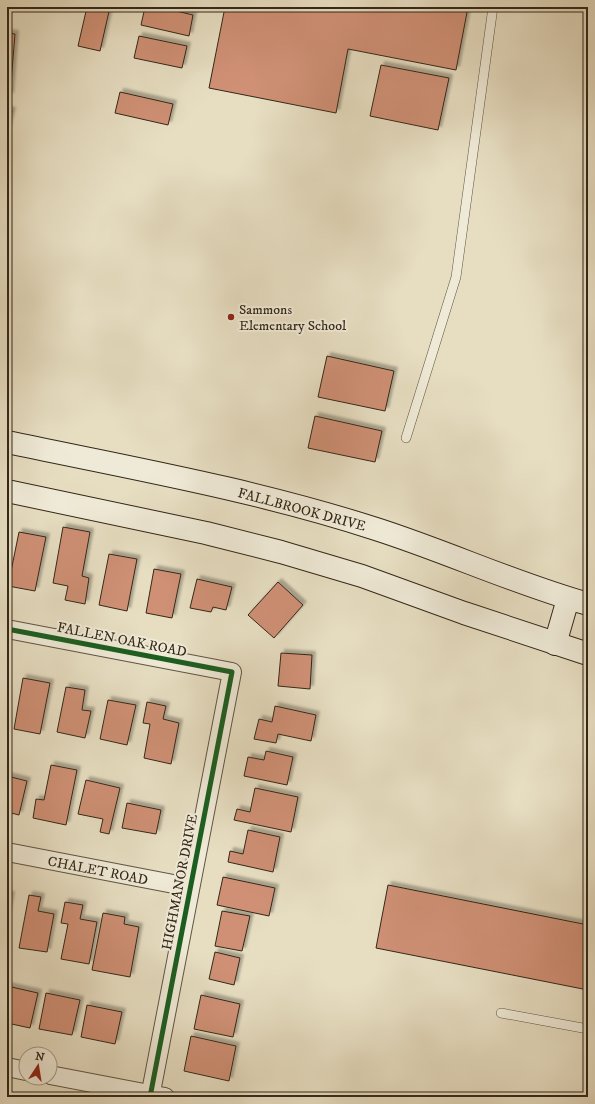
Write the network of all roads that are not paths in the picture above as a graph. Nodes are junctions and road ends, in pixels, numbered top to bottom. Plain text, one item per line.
1 (493, 7) edge
2 (406, 438) dead end
3 (7, 442) edge
4 (7, 491) edge
5 (578, 602) edge
6 (7, 629) edge
7 (556, 644) junction
8 (588, 654) edge
9 (232, 672) joint
10 (7, 852) edge
11 (189, 887) junction
12 (502, 1013) dead end
13 (588, 1029) edge
14 (7, 1067) edge
15 (18, 1069) edge
16 (58, 1077) edge
17 (155, 1096) edge

1 - 2 lane
3 - 5 main road, FALLBROOK DRIVE
4 - 7 main road
5 - 7 main road
6 - 9 street, FALLEN OAK ROAD
7 - 8 main road
9 - 11 street, HIGHMANOR DRIVE
10 - 11 street, CHALET ROAD
11 - 17 street, HIGHMANOR DRIVE
12 - 13 lane
14 - 15 street
16 - 17 street

